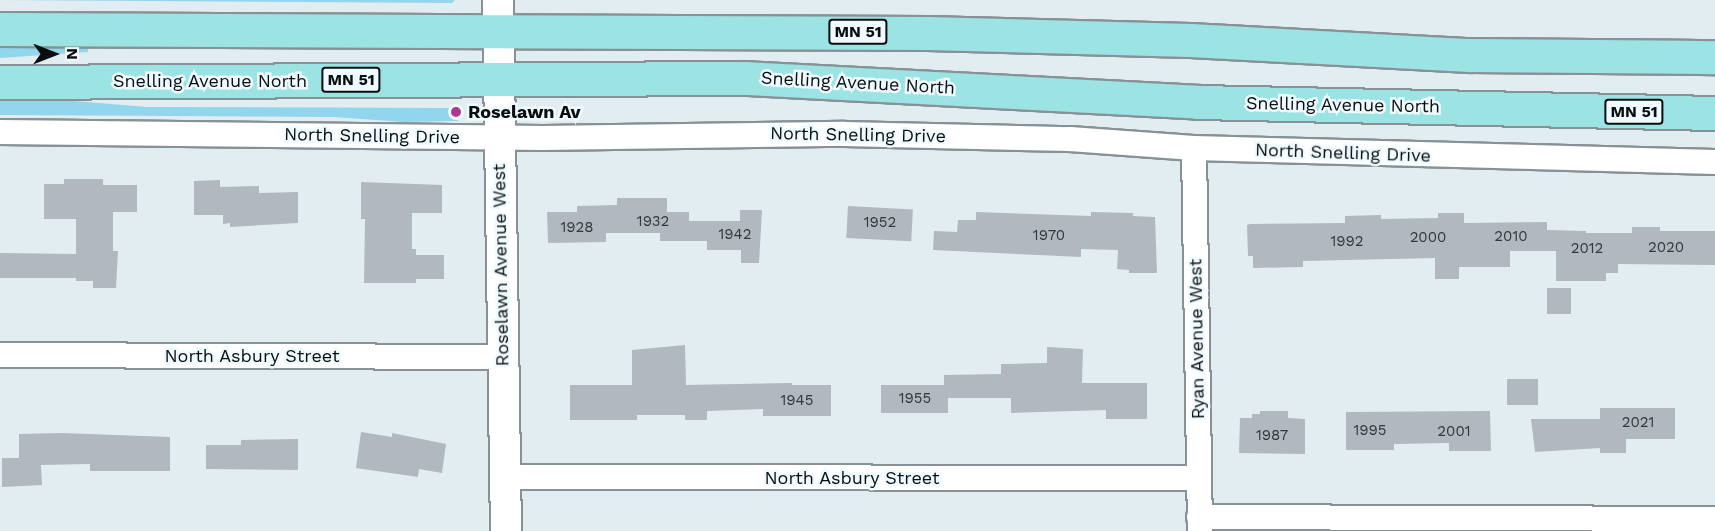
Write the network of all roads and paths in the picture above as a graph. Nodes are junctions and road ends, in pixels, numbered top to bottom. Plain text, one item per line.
1 (498, 15) edge
2 (0, 28) edge
3 (1715, 57) edge
4 (499, 80) junction
5 (0, 81) edge
6 (1715, 113) edge
7 (0, 132) edge
8 (500, 137) junction
9 (1194, 148) junction
10 (1715, 162) edge
11 (0, 355) edge
12 (503, 357) junction
13 (505, 477) junction
14 (1199, 478) junction
15 (1715, 519) edge
16 (1200, 524) edge
17 (506, 531) edge

1 - 2 main road, MN 51
1 - 3 main road, MN 51
1 - 4 street, Roselawn Avenue West
4 - 5 main road, Snelling Avenue North / MN 51
4 - 6 main road, Snelling Avenue North / MN 51
4 - 8 street, Roselawn Avenue West
7 - 8 street, North Snelling Drive
8 - 9 street, North Snelling Drive
8 - 12 street, Roselawn Avenue West
9 - 10 street, North Snelling Drive
9 - 14 street, Ryan Avenue West
11 - 12 street, North Asbury Street
12 - 13 street, Roselawn Avenue West
13 - 14 street, North Asbury Street
13 - 17 street, Roselawn Avenue West
14 - 16 street, Ryan Avenue West
15 - 16 street

